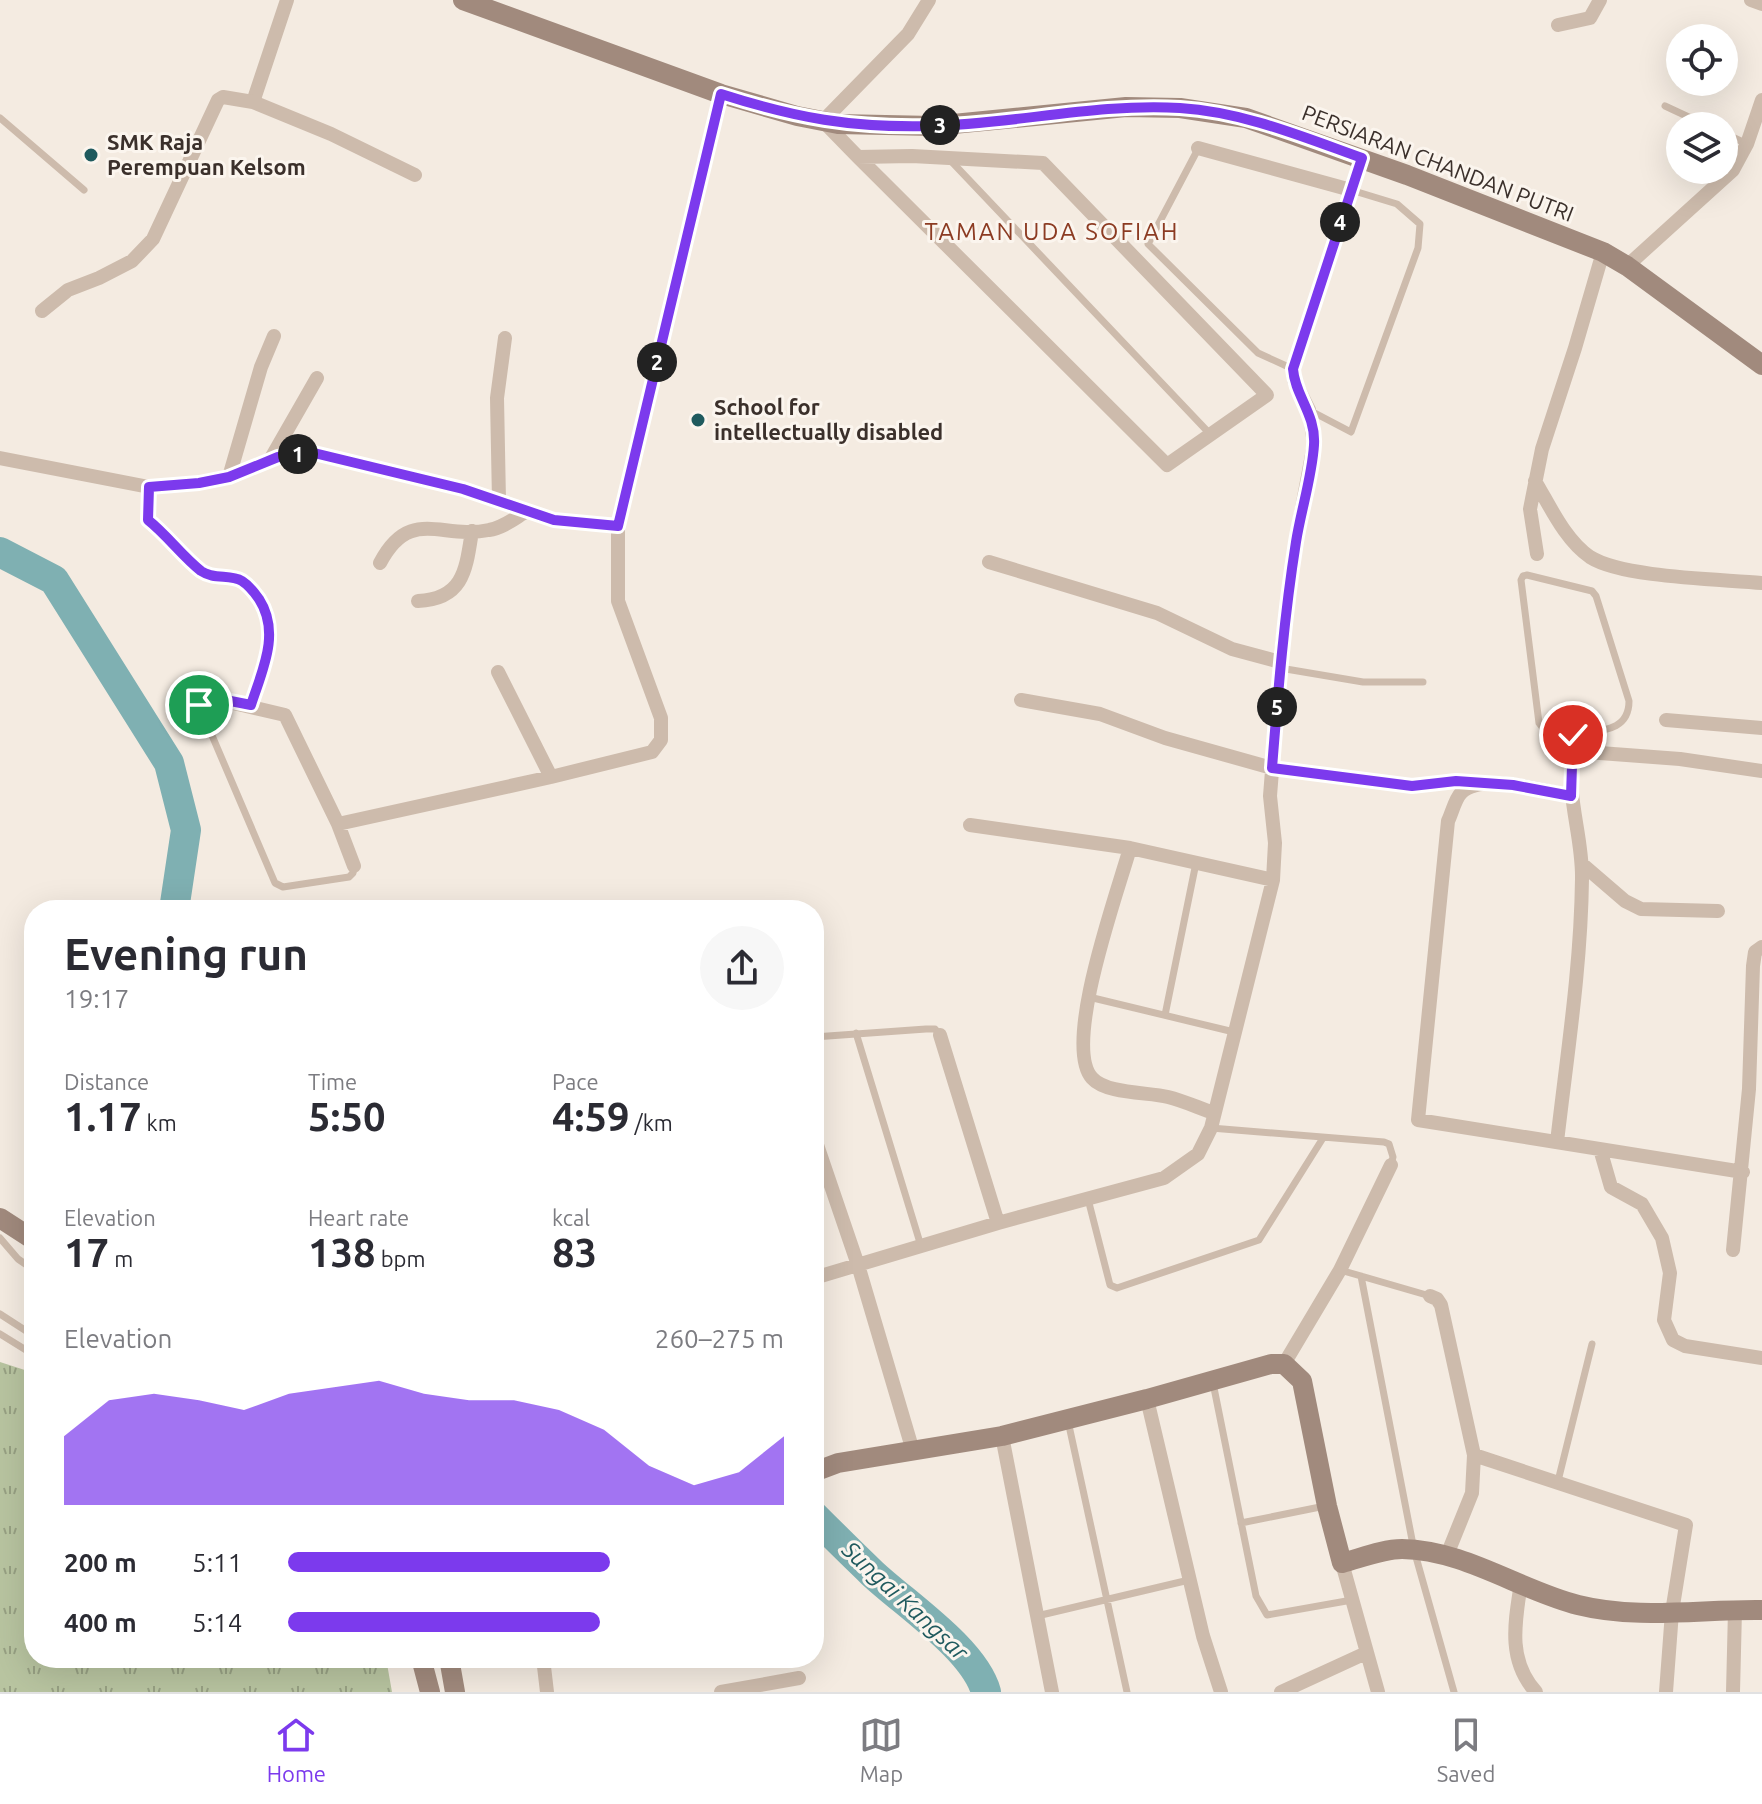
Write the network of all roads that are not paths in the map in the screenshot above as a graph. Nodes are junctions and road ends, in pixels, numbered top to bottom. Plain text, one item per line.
1 (287, 0) edge
2 (463, 0) edge
3 (929, 0) edge
4 (1600, 0) edge
5 (1751, 0) edge
6 (1762, 4) edge
7 (1558, 25) dead end
8 (721, 94) junction
9 (1762, 100) edge
10 (253, 102) junction
11 (1665, 106) dead end
12 (1678, 112) edge
13 (0, 118) edge
14 (823, 121) junction
15 (1738, 140) edge
16 (1747, 144) junction
17 (1198, 148) joint
18 (858, 157) junction
19 (948, 158) junction
20 (1362, 158) junction
21 (415, 175) dead end
22 (84, 190) dead end
23 (1351, 190) junction
24 (1603, 252) junction
25 (1627, 266) junction
26 (42, 311) dead end
27 (274, 336) dead end
28 (505, 338) dead end
29 (1762, 365) edge
30 (1293, 369) junction
31 (317, 378) dead end
32 (1309, 410) junction
33 (1211, 435) junction
34 (0, 458) edge
35 (270, 460) junction
36 (229, 477) junction
37 (1535, 481) junction
38 (149, 487) junction
39 (499, 501) junction
40 (527, 511) junction
41 (618, 526) junction
42 (472, 531) junction
43 (1537, 554) dead end
44 (989, 562) dead end
45 (380, 563) dead end
46 (1762, 583) edge
47 (418, 601) dead end
48 (1280, 665) junction
49 (498, 672) dead end
50 (1423, 682) dead end
51 (208, 697) joint
52 (1021, 700) dead end
53 (251, 705) junction
54 (1666, 720) dead end
55 (1762, 728) edge
56 (1573, 735) junction
57 (1573, 751) junction
58 (1272, 768) junction
59 (1762, 771) edge
60 (551, 777) junction
61 (1476, 783) junction
62 (1571, 796) junction
63 (338, 824) junction
64 (970, 825) dead end
65 (1130, 848) junction
66 (1196, 863) junction
67 (1582, 864) junction
68 (354, 866) joint
69 (1273, 880) junction
70 (1718, 911) dead end
71 (1762, 947) edge
72 (1088, 996) junction
73 (1165, 1015) junction
74 (1234, 1032) junction
75 (856, 1033) junction
76 (940, 1035) joint
77 (824, 1036) edge
78 (1755, 1089) edge
79 (1214, 1113) junction
80 (1211, 1128) junction
81 (1323, 1138) junction
82 (1557, 1142) junction
83 (1600, 1149) junction
84 (824, 1165) edge
85 (1391, 1165) joint
86 (1743, 1172) junction
87 (1088, 1199) junction
88 (0, 1218) edge
89 (998, 1223) junction
90 (24, 1234) edge
91 (0, 1238) edge
92 (921, 1246) junction
93 (1733, 1250) dead end
94 (24, 1263) edge
95 (858, 1265) junction
96 (1340, 1270) junction
97 (824, 1275) edge
98 (1361, 1276) junction
99 (1430, 1296) joint
100 (0, 1314) edge
101 (24, 1330) edge
102 (0, 1334) edge
103 (1592, 1344) dead end
104 (24, 1349) edge
105 (1762, 1358) edge
106 (1284, 1364) junction
107 (1212, 1381) junction
108 (1147, 1399) junction
109 (1067, 1419) junction
110 (1002, 1436) junction
111 (913, 1451) junction
112 (1474, 1455) junction
113 (824, 1468) edge
114 (1558, 1481) junction
115 (1327, 1506) junction
116 (1241, 1523) junction
117 (1414, 1550) junction
118 (1447, 1555) junction
119 (1342, 1563) junction
120 (1189, 1580) junction
121 (1521, 1583) junction
122 (1106, 1600) junction
123 (1352, 1600) junction
124 (1735, 1610) junction
125 (1762, 1610) edge
126 (1672, 1612) junction
127 (1037, 1616) junction
128 (1366, 1653) junction
129 (424, 1668) edge
130 (451, 1668) edge
131 (544, 1668) edge
132 (799, 1678) dead end
133 (1288, 1691) edge
134 (430, 1692) edge
135 (455, 1692) edge
136 (547, 1692) edge
137 (721, 1692) edge
138 (1052, 1692) edge
139 (1127, 1692) edge
140 (1221, 1692) edge
141 (1378, 1692) edge
142 (1454, 1692) edge
143 (1536, 1692) edge
144 (1666, 1692) edge
145 (1733, 1692) edge

1 - 10 street
2 - 8 street, PERSIARAN CHANDAN PUTRI
3 - 14 street
4 - 7 street
5 - 6 street
8 - 14 street, PERSIARAN CHANDAN PUTRI
8 - 41 street
9 - 16 street
10 - 21 street
10 - 26 street
11 - 12 lane
13 - 22 lane
14 - 18 street
14 - 20 street, PERSIARAN CHANDAN PUTRI
15 - 16 lane
16 - 25 street
17 - 23 street
17 - 30 lane
18 - 19 street
18 - 33 street
19 - 33 lane
19 - 33 street
20 - 23 street
20 - 24 street, PERSIARAN CHANDAN PUTRI
23 - 30 street
23 - 32 lane
24 - 25 street, PERSIARAN CHANDAN PUTRI
24 - 37 street
25 - 29 street, PERSIARAN CHANDAN PUTRI
27 - 36 street
28 - 39 street
30 - 32 street
31 - 35 street
32 - 48 street
34 - 38 street
35 - 36 street
35 - 39 street
36 - 38 street
37 - 43 street
37 - 46 street
38 - 53 street
39 - 40 street
40 - 41 street
40 - 42 street
41 - 60 street
42 - 45 street
42 - 47 street
44 - 48 street
48 - 50 lane
48 - 58 street
49 - 60 street
51 - 53 street
51 - 68 lane
52 - 58 street
53 - 63 street
54 - 55 street
56 - 56 lane
56 - 57 lane
57 - 59 street
57 - 62 street
58 - 61 street
58 - 69 street
60 - 63 street
61 - 62 street
61 - 82 street
62 - 67 street
63 - 68 street
64 - 65 street
65 - 66 street
65 - 72 street
66 - 69 street
66 - 73 lane
67 - 70 street
67 - 82 street
69 - 74 street
71 - 78 street
72 - 73 lane
72 - 79 street
73 - 74 lane
74 - 79 street
75 - 76 lane
75 - 77 lane
75 - 92 lane
76 - 89 street
78 - 86 street
79 - 80 street
80 - 81 lane
80 - 87 street
81 - 85 lane
81 - 87 lane
82 - 83 street
83 - 86 street
83 - 105 street
84 - 95 street
85 - 96 street
86 - 93 street
87 - 89 street
88 - 90 street
89 - 92 street
91 - 94 lane
92 - 95 street
95 - 97 street
95 - 111 street
96 - 98 lane
96 - 106 street
98 - 99 lane
98 - 117 lane
99 - 112 street
100 - 101 lane
102 - 104 lane
103 - 114 lane
106 - 107 street
106 - 115 street
107 - 108 street
107 - 116 lane
108 - 109 street
108 - 120 street
109 - 110 street
109 - 122 lane
110 - 111 street
110 - 127 street
111 - 113 street
112 - 114 street
112 - 118 street
114 - 126 street
115 - 116 lane
115 - 119 street
116 - 123 lane
117 - 118 street
117 - 119 street
117 - 142 lane
118 - 121 street
119 - 123 street
120 - 122 lane
120 - 140 street
121 - 126 street
121 - 143 street
122 - 127 lane
122 - 139 lane
123 - 128 street
124 - 125 street
124 - 126 street
124 - 145 street
126 - 144 street
127 - 138 street
128 - 133 street
128 - 141 street
129 - 134 street
130 - 135 street
131 - 136 street
132 - 137 street

